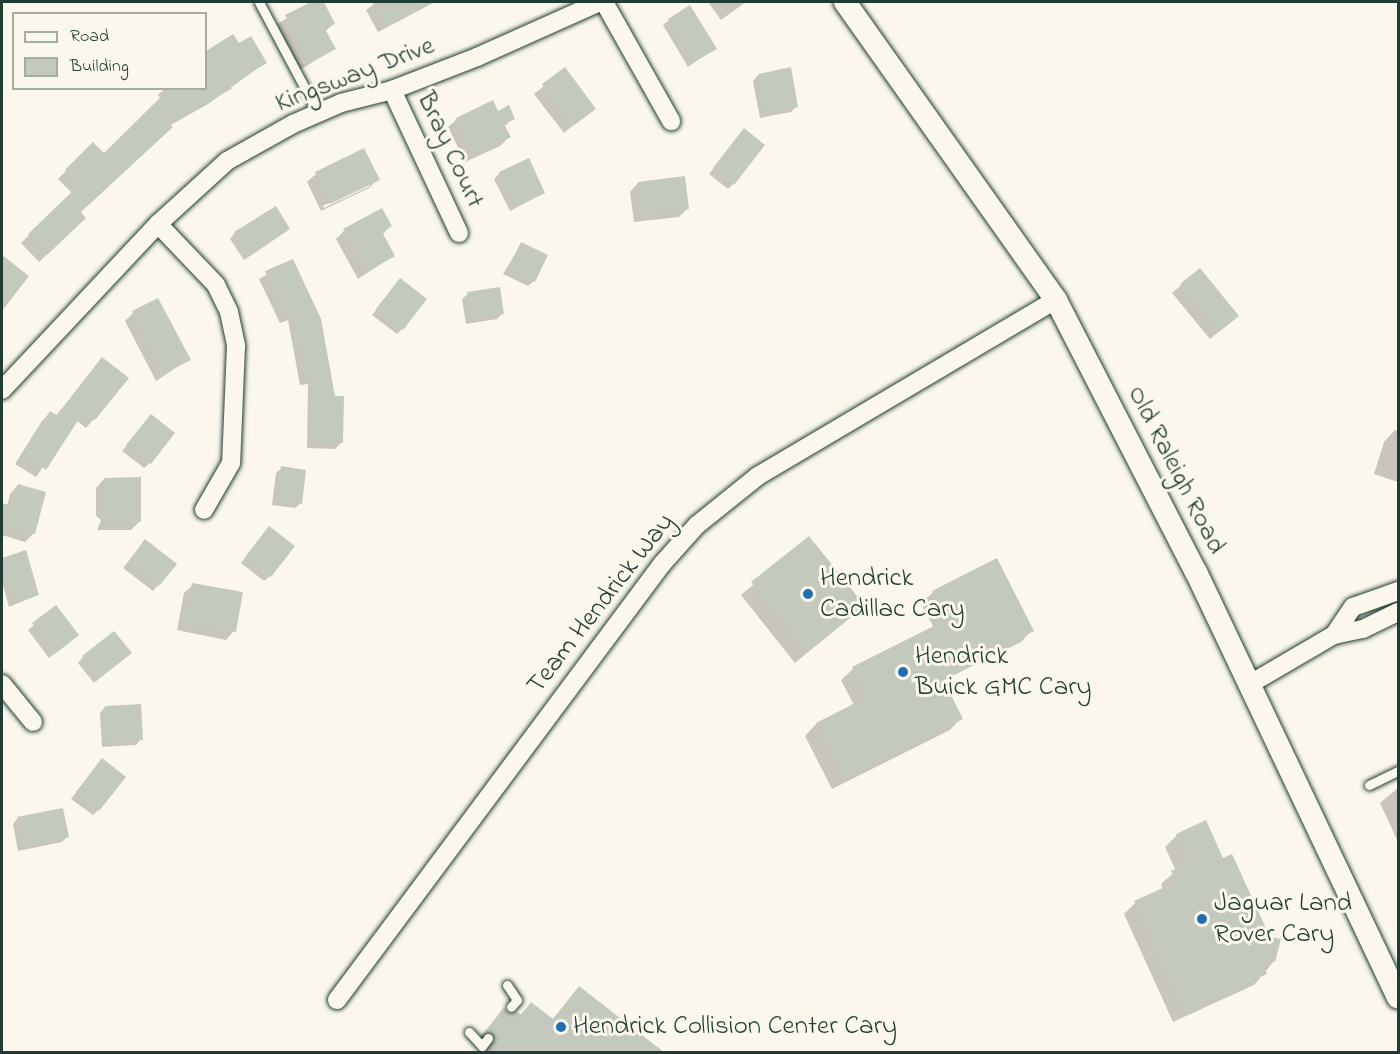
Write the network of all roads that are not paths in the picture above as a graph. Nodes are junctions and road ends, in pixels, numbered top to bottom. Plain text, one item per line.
1 (259, 2) edge
2 (602, 2) edge
3 (845, 2) edge
4 (392, 90) junction
5 (318, 113) junction
6 (671, 122) dead end
7 (158, 224) junction
8 (459, 232) dead end
9 (1056, 300) junction
10 (2, 387) edge
11 (204, 510) dead end
12 (1398, 591) edge
13 (1398, 612) edge
14 (1334, 635) junction
15 (2, 684) edge
16 (1250, 684) junction
17 (33, 722) dead end
18 (1398, 771) edge
19 (1369, 784) dead end
20 (507, 985) dead end
21 (1398, 998) edge
22 (338, 1000) dead end
23 (511, 1007) dead end
24 (469, 1032) dead end
25 (488, 1038) dead end

1 - 5 lane
2 - 4 street, Kingsway Drive
2 - 6 street
3 - 9 street, Old Raleigh Road
4 - 5 street, Kingsway Drive
4 - 8 street, Bray Court
5 - 7 street, Kingsway Drive
7 - 10 street, Kingsway Drive
7 - 11 street
9 - 16 street, Old Raleigh Road
9 - 22 street, Team Hendrick Way
12 - 14 street
13 - 14 street
14 - 16 street
15 - 17 street
16 - 21 street, Old Raleigh Road
18 - 19 lane
20 - 23 lane
24 - 25 lane

